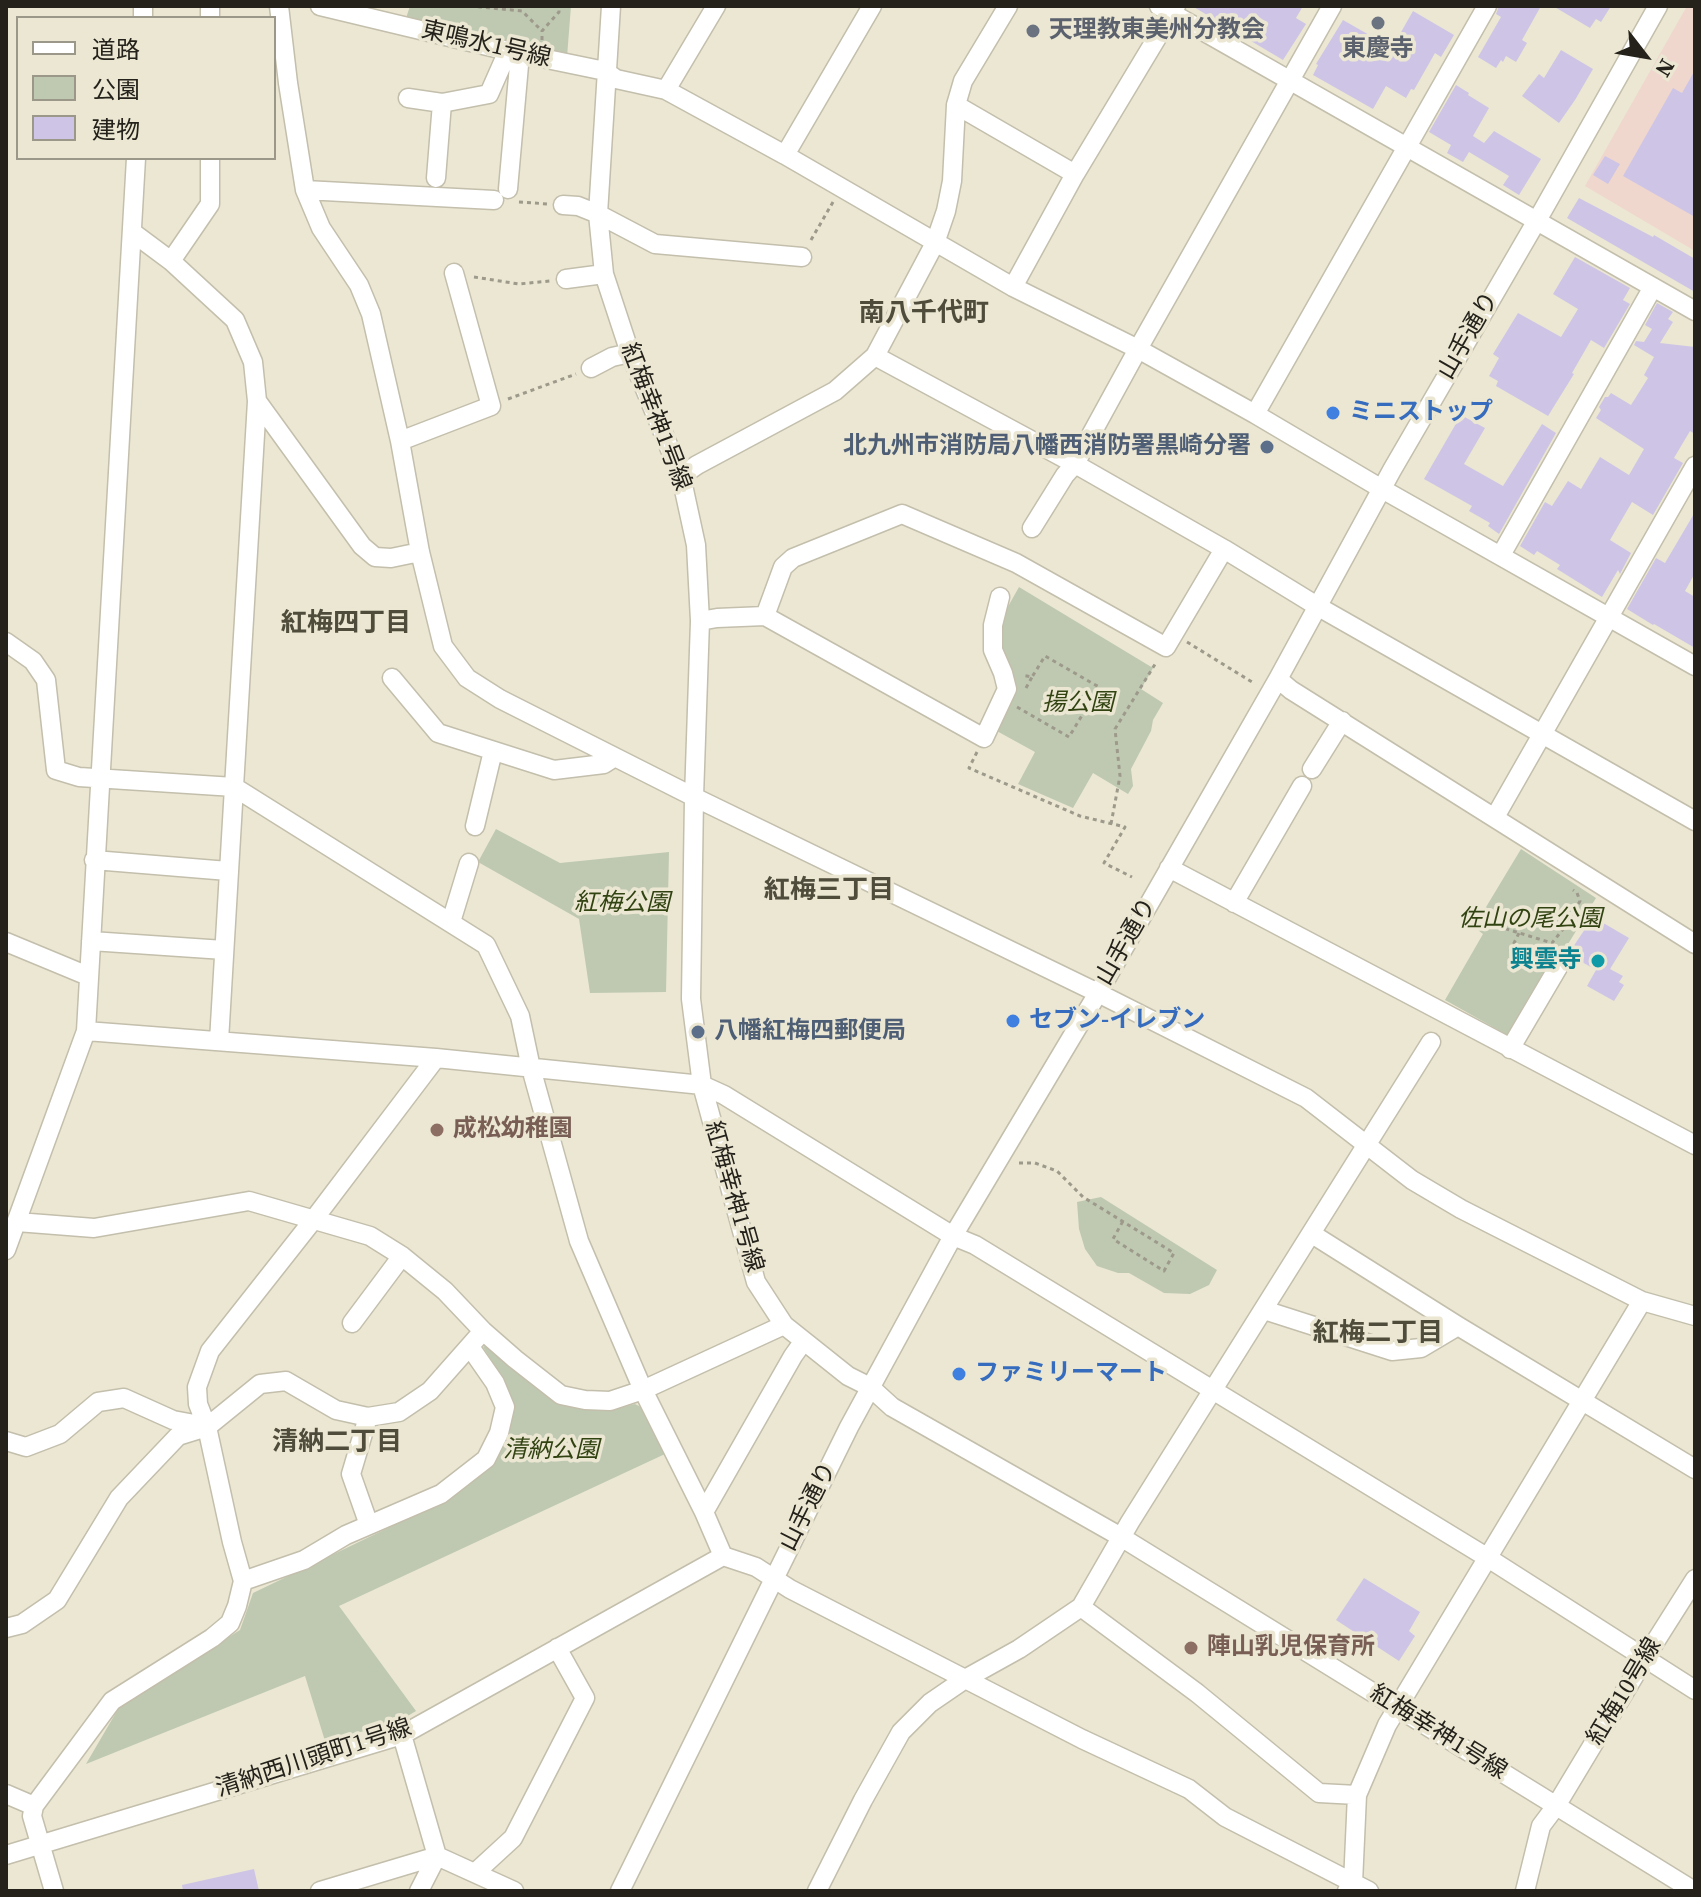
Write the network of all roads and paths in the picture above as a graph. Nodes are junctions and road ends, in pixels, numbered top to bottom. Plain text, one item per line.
1 (279, 6) edge
2 (320, 6) edge
3 (470, 6) edge
4 (559, 6) edge
5 (611, 6) edge
6 (716, 6) edge
7 (872, 6) edge
8 (1008, 6) edge
9 (1332, 6) edge
10 (1487, 6) edge
11 (1658, 6) edge
12 (1169, 9) edge
13 (393, 14) edge
14 (542, 31) junction
15 (514, 52) junction
16 (542, 59) junction
17 (605, 71) junction
18 (1290, 80) junction
19 (666, 90) junction
20 (408, 98) dead end
21 (442, 103) junction
22 (956, 105) junction
23 (1407, 147) junction
24 (785, 155) junction
25 (136, 160) edge
26 (210, 160) edge
27 (1075, 174) junction
28 (436, 178) dead end
29 (305, 190) junction
30 (501, 195) junction
31 (837, 196) junction
32 (563, 205) joint
33 (598, 214) junction
34 (1536, 221) junction
35 (132, 232) junction
36 (935, 243) junction
37 (802, 257) joint
38 (171, 261) junction
39 (454, 273) joint
40 (604, 274) junction
41 (566, 279) joint
42 (1013, 287) junction
43 (1653, 287) junction
44 (1695, 311) edge
45 (1138, 349) junction
46 (630, 353) junction
47 (875, 356) junction
48 (591, 368) joint
49 (257, 401) junction
50 (491, 406) junction
51 (1255, 414) junction
52 (400, 441) junction
53 (1075, 464) junction
54 (1695, 466) edge
55 (681, 476) junction
56 (1382, 489) junction
57 (1032, 528) dead end
58 (1224, 549) junction
59 (420, 552) junction
60 (1501, 555) junction
61 (1000, 597) dead end
62 (1317, 606) junction
63 (765, 616) junction
64 (1610, 617) junction
65 (700, 621) junction
66 (1170, 641) junction
67 (6, 642) edge
68 (1695, 666) edge
69 (1003, 673) junction
70 (1032, 677) junction
71 (392, 678) dead end
72 (1278, 679) junction
73 (1252, 682) dead end
74 (1021, 696) dead end
75 (1015, 705) dead end
76 (1342, 721) junction
77 (1542, 733) junction
78 (984, 738) junction
79 (493, 751) junction
80 (615, 757) junction
81 (1312, 769) dead end
82 (99, 777) junction
83 (1302, 786) dead end
84 (234, 787) junction
85 (694, 797) junction
86 (1495, 817) junction
87 (1695, 821) edge
88 (1111, 824) junction
89 (475, 826) dead end
90 (94, 860) junction
91 (469, 863) dead end
92 (1169, 868) junction
93 (228, 871) junction
94 (1132, 877) dead end
95 (1568, 886) dead end
96 (1234, 903) junction
97 (451, 922) junction
98 (1490, 924) dead end
99 (1519, 933) junction
100 (91, 941) junction
101 (6, 942) edge
102 (1695, 944) edge
103 (224, 950) junction
104 (1510, 951) dead end
105 (1563, 959) dead end
106 (88, 976) junction
107 (1098, 993) junction
108 (86, 1031) junction
109 (219, 1041) junction
110 (1431, 1042) dead end
111 (1510, 1049) junction
112 (436, 1058) junction
113 (531, 1068) junction
114 (702, 1085) junction
115 (1366, 1145) junction
116 (1695, 1145) edge
117 (1019, 1163) dead end
118 (314, 1219) junction
119 (1123, 1221) junction
120 (17, 1222) junction
121 (1312, 1234) junction
122 (953, 1236) junction
123 (6, 1250) edge
124 (402, 1256) junction
125 (1642, 1301) junction
126 (1264, 1310) junction
127 (1695, 1316) edge
128 (352, 1323) dead end
129 (784, 1325) junction
130 (1458, 1326) junction
131 (483, 1331) junction
132 (803, 1342) junction
133 (470, 1347) junction
134 (870, 1387) junction
135 (643, 1390) junction
136 (1212, 1391) junction
137 (1583, 1401) junction
138 (368, 1417) junction
139 (207, 1427) junction
140 (6, 1441) edge
141 (1695, 1469) edge
142 (704, 1512) junction
143 (369, 1525) junction
144 (1121, 1537) junction
145 (723, 1556) junction
146 (1488, 1558) junction
147 (773, 1579) junction
148 (1695, 1579) edge
149 (243, 1581) junction
150 (1081, 1607) junction
151 (6, 1628) edge
152 (557, 1648) junction
153 (1645, 1658) junction
154 (965, 1679) junction
155 (1695, 1690) edge
156 (1398, 1709) junction
157 (402, 1735) junction
158 (6, 1794) edge
159 (1357, 1795) junction
160 (34, 1806) junction
161 (1556, 1806) junction
162 (40, 1844) junction
163 (6, 1855) edge
164 (437, 1856) junction
165 (476, 1872) junction
166 (1356, 1888) edge
167 (54, 1891) edge
168 (320, 1891) edge
169 (419, 1891) edge
170 (514, 1891) edge
171 (620, 1891) edge
172 (817, 1891) edge
173 (1525, 1891) edge
174 (1694, 1891) edge

1 - 29 street
2 - 13 street, 東鳴水1号線
3 - 14 path
4 - 14 path
5 - 17 street, 紅梅幸神1号線
6 - 19 street
7 - 24 street
8 - 22 street
9 - 18 street
10 - 23 street
11 - 34 street, 山手通り
12 - 18 street
12 - 27 street
13 - 15 street, 東鳴水1号線
14 - 16 path
15 - 16 street, 東鳴水1号線
15 - 21 street
15 - 30 street
16 - 17 street, 東鳴水1号線
17 - 19 street, 東鳴水1号線
17 - 33 street, 紅梅幸神1号線
18 - 23 street
18 - 45 street
19 - 24 street, 東鳴水1号線
20 - 21 street
21 - 28 street
22 - 27 street
22 - 36 street
23 - 34 street
23 - 51 street
24 - 31 street, 東鳴水1号線
25 - 35 street
26 - 38 street
27 - 42 street
29 - 30 street
29 - 52 street
30 - 32 path
31 - 36 street, 東鳴水1号線
31 - 37 path
32 - 33 street
33 - 37 street
33 - 40 street, 紅梅幸神1号線
34 - 43 street
34 - 56 street, 山手通り
35 - 38 street
35 - 82 street
36 - 42 street, 東鳴水1号線
36 - 47 street
38 - 49 street
39 - 41 path
39 - 50 street
40 - 41 street
40 - 46 street, 紅梅幸神1号線
42 - 45 street, 東鳴水1号線
43 - 44 street
43 - 60 street
45 - 51 street, 東鳴水1号線
45 - 53 street
46 - 48 street
46 - 55 street, 紅梅幸神1号線
47 - 53 street
47 - 55 street
48 - 50 path
49 - 59 street
49 - 84 street
50 - 52 street
51 - 56 street, 東鳴水1号線
52 - 59 street
53 - 57 street
53 - 58 street
54 - 64 street
55 - 65 street, 紅梅幸神1号線
56 - 60 street, 東鳴水1号線
56 - 62 street, 山手通り
58 - 62 street
58 - 66 street
59 - 80 street
60 - 64 street, 東鳴水1号線
61 - 69 street
62 - 72 street, 山手通り
62 - 77 street
63 - 65 street
63 - 66 street
63 - 78 street
64 - 68 street, 東鳴水1号線
64 - 77 street
65 - 85 street, 紅梅幸神1号線
66 - 73 path
66 - 88 path
67 - 82 street
69 - 70 path
69 - 78 street
70 - 74 path
70 - 75 path
71 - 79 street
72 - 76 street
72 - 92 street, 山手通り
76 - 81 street
76 - 86 street
77 - 86 street
77 - 87 street
78 - 88 path
79 - 80 street
79 - 89 street
80 - 85 street
82 - 84 street
82 - 90 street
83 - 96 street
84 - 93 street
84 - 97 street
85 - 107 street
85 - 114 street, 紅梅幸神1号線
86 - 102 street
88 - 94 path
90 - 93 street
90 - 100 street
91 - 97 street
92 - 96 street
92 - 107 street, 山手通り
93 - 103 street
95 - 99 path
96 - 111 street
97 - 113 street
98 - 99 path
99 - 104 path
100 - 103 street
100 - 106 street
101 - 106 street
103 - 109 street
105 - 111 street
106 - 108 street
107 - 115 street
107 - 122 street, 山手通り
108 - 109 street
108 - 120 street
109 - 112 street
110 - 115 street
111 - 116 street
112 - 113 street
112 - 118 street
113 - 114 street
113 - 135 street
114 - 122 street
114 - 129 street, 紅梅幸神1号線
115 - 121 street
115 - 125 street
117 - 119 path
118 - 120 street
118 - 124 street
118 - 139 street
119 - 119 path
120 - 123 street
121 - 126 street
121 - 130 street
122 - 134 street, 山手通り
122 - 136 street
124 - 128 street
124 - 131 street
125 - 127 street
125 - 137 street
126 - 130 street
126 - 136 street
129 - 132 street, 紅梅幸神1号線
129 - 135 street
130 - 137 street
131 - 133 street
131 - 135 street
132 - 134 street, 紅梅幸神1号線
132 - 142 street
133 - 138 street
133 - 143 street
134 - 144 street, 紅梅幸神1号線
134 - 147 street, 山手通り
135 - 142 street
136 - 144 street
136 - 146 street
137 - 141 street
137 - 146 street
138 - 139 street
138 - 143 street
139 - 140 street
139 - 149 street
139 - 151 street
142 - 145 street
143 - 149 street
144 - 150 street
144 - 156 street, 紅梅幸神1号線
145 - 147 street
145 - 152 street, 清納西川頭町1号線
146 - 153 street
146 - 156 street
147 - 154 street
147 - 171 street, 山手通り
148 - 153 street, 紅梅10号線
149 - 160 street
150 - 154 street
150 - 159 street
152 - 157 street, 清納西川頭町1号線
152 - 165 street
153 - 155 street
153 - 161 street, 紅梅10号線
154 - 166 street
154 - 172 street
156 - 159 street
156 - 161 street, 紅梅幸神1号線
157 - 162 street, 清納西川頭町1号線
157 - 164 street
158 - 160 street
159 - 166 street
160 - 162 street
161 - 173 street, 紅梅10号線
161 - 174 street, 紅梅幸神1号線
162 - 163 street, 清納西川頭町1号線
162 - 167 street
164 - 165 street
164 - 168 street
164 - 169 street
165 - 170 street

